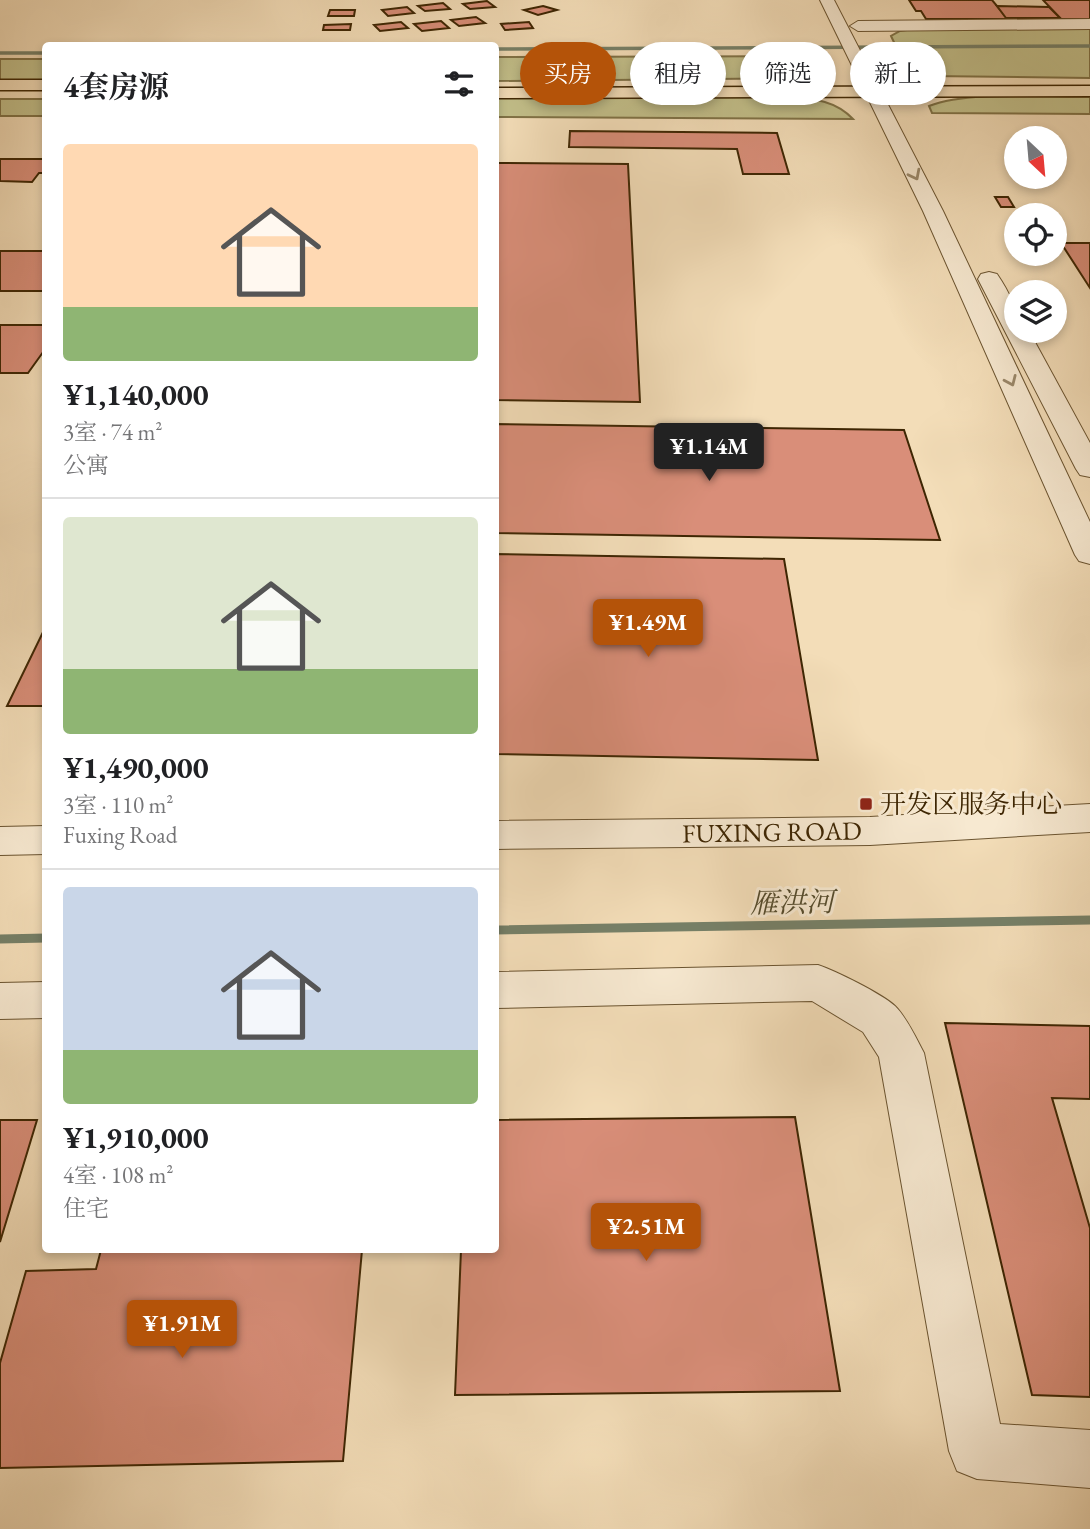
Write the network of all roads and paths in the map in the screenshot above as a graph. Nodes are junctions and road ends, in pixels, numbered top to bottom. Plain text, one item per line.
1 (827, 0) edge
2 (850, 9) dead end
3 (1090, 24) edge
4 (862, 33) junction
5 (848, 40) joint
6 (866, 42) edge
7 (850, 45) edge
8 (499, 83) edge
9 (1090, 83) edge
10 (0, 85) edge
11 (42, 85) edge
12 (946, 86) edge
13 (850, 88) edge
14 (850, 88) edge
15 (946, 89) edge
16 (1090, 91) edge
17 (0, 93) edge
18 (42, 93) edge
19 (499, 93) edge
20 (886, 105) edge
21 (890, 105) edge
22 (957, 214) dead end
23 (982, 265) dead end
24 (1004, 306) edge
25 (1023, 343) edge
26 (1090, 469) edge
27 (1090, 555) edge
28 (1090, 818) edge
29 (499, 835) edge
30 (42, 840) edge
31 (0, 841) edge
32 (499, 990) edge
33 (42, 1000) edge
34 (0, 1001) edge
35 (1090, 1458) edge

1 - 5 street
2 - 4 street
3 - 4 street
4 - 6 street
5 - 7 street
8 - 13 main road
9 - 12 main road
10 - 11 main road
14 - 19 main road
15 - 16 main road
17 - 18 main road
20 -> 27 street
21 - 22 street
23 - 24 street
25 - 26 street
28 - 29 street, FUXING ROAD
30 - 31 street
32 - 35 street
33 - 34 street

